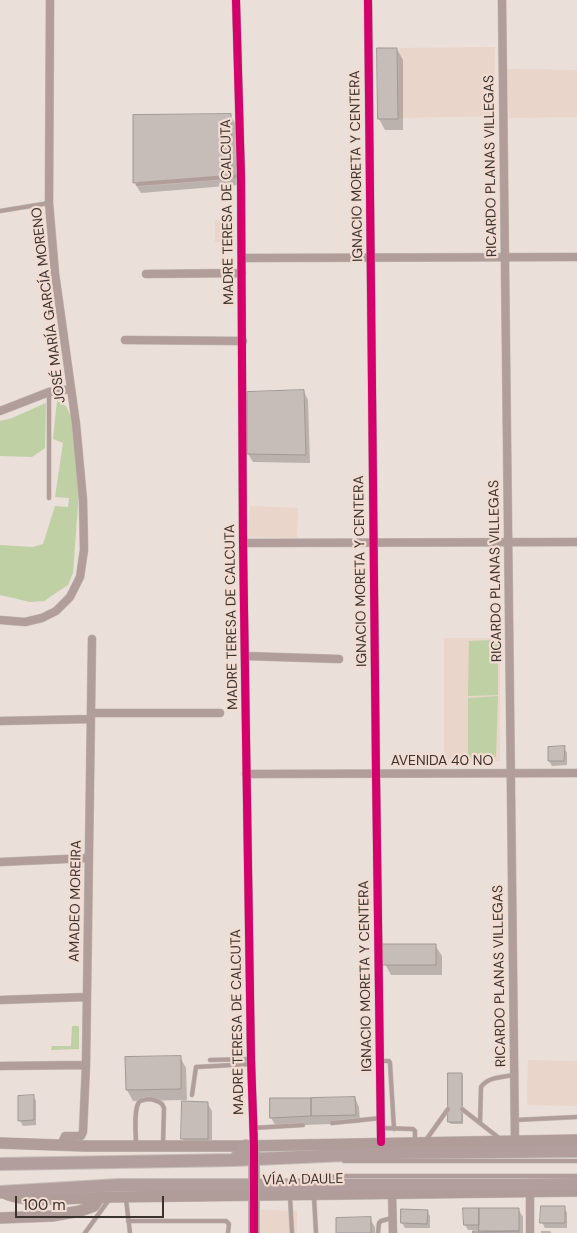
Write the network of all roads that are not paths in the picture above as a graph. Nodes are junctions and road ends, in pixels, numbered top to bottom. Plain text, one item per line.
1 (50, 0) edge
2 (236, 0) edge
3 (368, 0) edge
4 (502, 0) edge
5 (241, 176) junction
6 (138, 184) dead end
7 (49, 203) junction
8 (0, 211) edge
9 (505, 257) junction
10 (577, 257) edge
11 (242, 258) junction
12 (370, 258) junction
13 (242, 273) junction
14 (146, 274) dead end
15 (125, 340) dead end
16 (243, 341) junction
17 (71, 388) junction
18 (49, 392) junction
19 (0, 411) edge
20 (48, 498) dead end
21 (374, 542) junction
22 (508, 542) junction
23 (577, 542) edge
24 (243, 543) junction
25 (0, 620) edge
26 (92, 639) dead end
27 (245, 656) junction
28 (339, 659) dead end
29 (220, 713) dead end
30 (91, 716) junction
31 (0, 721) edge
32 (376, 773) junction
33 (510, 773) junction
34 (577, 773) edge
35 (246, 774) junction
36 (89, 858) junction
37 (0, 862) edge
38 (87, 996) junction
39 (0, 1000) edge
40 (210, 1060) dead end
41 (380, 1061) junction
42 (251, 1062) junction
43 (86, 1065) junction
44 (0, 1066) edge
45 (514, 1075) junction
46 (192, 1095) dead end
47 (448, 1109) dead end
48 (462, 1109) dead end
49 (577, 1117) edge
50 (381, 1118) junction
51 (515, 1120) junction
52 (332, 1122) dead end
53 (480, 1123) junction
54 (303, 1124) dead end
55 (253, 1128) junction
56 (381, 1128) junction
57 (394, 1129) junction
58 (577, 1140) edge
59 (502, 1141) junction
60 (515, 1141) junction
61 (381, 1142) junction
62 (420, 1142) junction
63 (0, 1143) edge
64 (61, 1145) junction
65 (250, 1145) junction
66 (136, 1146) junction
67 (163, 1146) junction
68 (577, 1151) edge
69 (254, 1159) junction
70 (234, 1160) junction
71 (319, 1161) dead end
72 (338, 1161) dead end
73 (577, 1161) edge
74 (0, 1164) edge
75 (577, 1176) edge
76 (577, 1184) edge
77 (462, 1185) junction
78 (253, 1190) junction
79 (577, 1191) edge
80 (0, 1192) edge
81 (530, 1192) junction
82 (392, 1193) junction
83 (450, 1193) junction
84 (314, 1194) junction
85 (290, 1195) junction
86 (126, 1196) junction
87 (106, 1197) junction
88 (0, 1218) edge
89 (393, 1218) junction
90 (128, 1220) junction
91 (84, 1233) edge
92 (130, 1233) edge
93 (228, 1233) edge
94 (254, 1233) edge
95 (292, 1233) edge
96 (316, 1233) edge
97 (378, 1233) edge
98 (393, 1233) edge
99 (530, 1233) edge

1 - 7 street, JOSÉ MARÍA GARCÍA MORENO
2 - 5 street, MADRE TERESA DE CALCUTA
3 - 12 street, IGNACIO MORETA Y CENTERA
4 - 9 street, RICARDO PLANAS VILLEGAS
5 - 6 lane
5 - 11 street, MADRE TERESA DE CALCUTA
7 - 8 lane
7 - 17 street, JOSÉ MARÍA GARCÍA MORENO
9 - 10 street
9 - 12 street
9 - 22 street, RICARDO PLANAS VILLEGAS
11 - 12 street
11 - 13 street, MADRE TERESA DE CALCUTA
12 - 21 street, IGNACIO MORETA Y CENTERA
13 - 14 street
13 - 16 street, MADRE TERESA DE CALCUTA
15 - 16 street
16 - 24 street, MADRE TERESA DE CALCUTA
17 - 18 street
17 - 25 street, JOSÉ MARÍA GARCÍA MORENO
18 - 19 street
18 - 20 lane
21 - 22 street
21 - 24 street
21 - 32 street, IGNACIO MORETA Y CENTERA
22 - 23 street
22 - 33 street, RICARDO PLANAS VILLEGAS
24 - 27 street, MADRE TERESA DE CALCUTA
26 - 30 street, AMADEO MOREIRA
27 - 28 street
27 - 35 street, MADRE TERESA DE CALCUTA
29 - 30 street
30 - 31 street
30 - 36 street, AMADEO MOREIRA
32 - 33 street, AVENIDA 40 NO
32 - 35 street, AVENIDA 40 NO
32 - 41 street, IGNACIO MORETA Y CENTERA
33 - 34 street, AVENIDA 40 NO
33 - 45 street, RICARDO PLANAS VILLEGAS
35 - 42 street, MADRE TERESA DE CALCUTA
36 - 37 street
36 - 38 street, AMADEO MOREIRA
38 - 39 street
38 - 43 street, AMADEO MOREIRA
40 - 42 lane
41 - 50 street, IGNACIO MORETA Y CENTERA
41 - 57 lane
42 - 46 lane
42 - 55 street, MADRE TERESA DE CALCUTA
43 - 44 street
43 - 64 street, AMADEO MOREIRA
45 - 51 street, RICARDO PLANAS VILLEGAS
45 - 53 lane
47 - 62 lane
48 - 53 lane
49 - 51 lane
50 - 52 lane
50 - 56 street, IGNACIO MORETA Y CENTERA
51 - 60 street, RICARDO PLANAS VILLEGAS
53 - 59 lane
54 - 55 lane
55 - 65 street, MADRE TERESA DE CALCUTA
56 - 57 lane
56 - 61 street, IGNACIO MORETA Y CENTERA
57 - 62 lane
58 - 60 main road
59 - 60 main road
59 - 62 main road
61 - 62 main road
61 - 65 main road
63 - 64 main road
64 - 66 main road
65 - 67 main road
65 - 69 main road, MADRE TERESA DE CALCUTA
65 - 70 main road
66 - 67 main road
66 - 67 lane
68 - 69 main road, VÍA A DAULE
69 - 70 main road, VÍA A DAULE
69 - 71 lane, VÍA A DAULE
69 - 78 main road, MADRE TERESA DE CALCUTA
70 - 74 main road, VÍA A DAULE
72 - 73 lane, VÍA A DAULE
75 - 78 lane
76 - 77 main road, VÍA A DAULE
77 - 78 main road, VÍA A DAULE
77 - 83 main road
78 - 80 main road, VÍA A DAULE
78 - 85 main road, VÍA A DAULE
78 - 86 main road, VÍA A DAULE
78 - 94 main road, MADRE TERESA DE CALCUTA
79 - 81 main road, VÍA A DAULE
80 - 87 main road, VÍA A DAULE
81 - 83 main road, VÍA A DAULE
81 - 99 street
82 - 83 main road, VÍA A DAULE
82 - 84 main road, VÍA A DAULE
82 - 89 street
84 - 85 main road, VÍA A DAULE
84 - 96 lane
85 - 95 lane
86 - 87 main road, VÍA A DAULE
86 - 90 lane
87 - 88 main road
87 - 91 lane
89 - 97 lane
89 - 98 street
90 - 92 lane
90 - 93 lane

